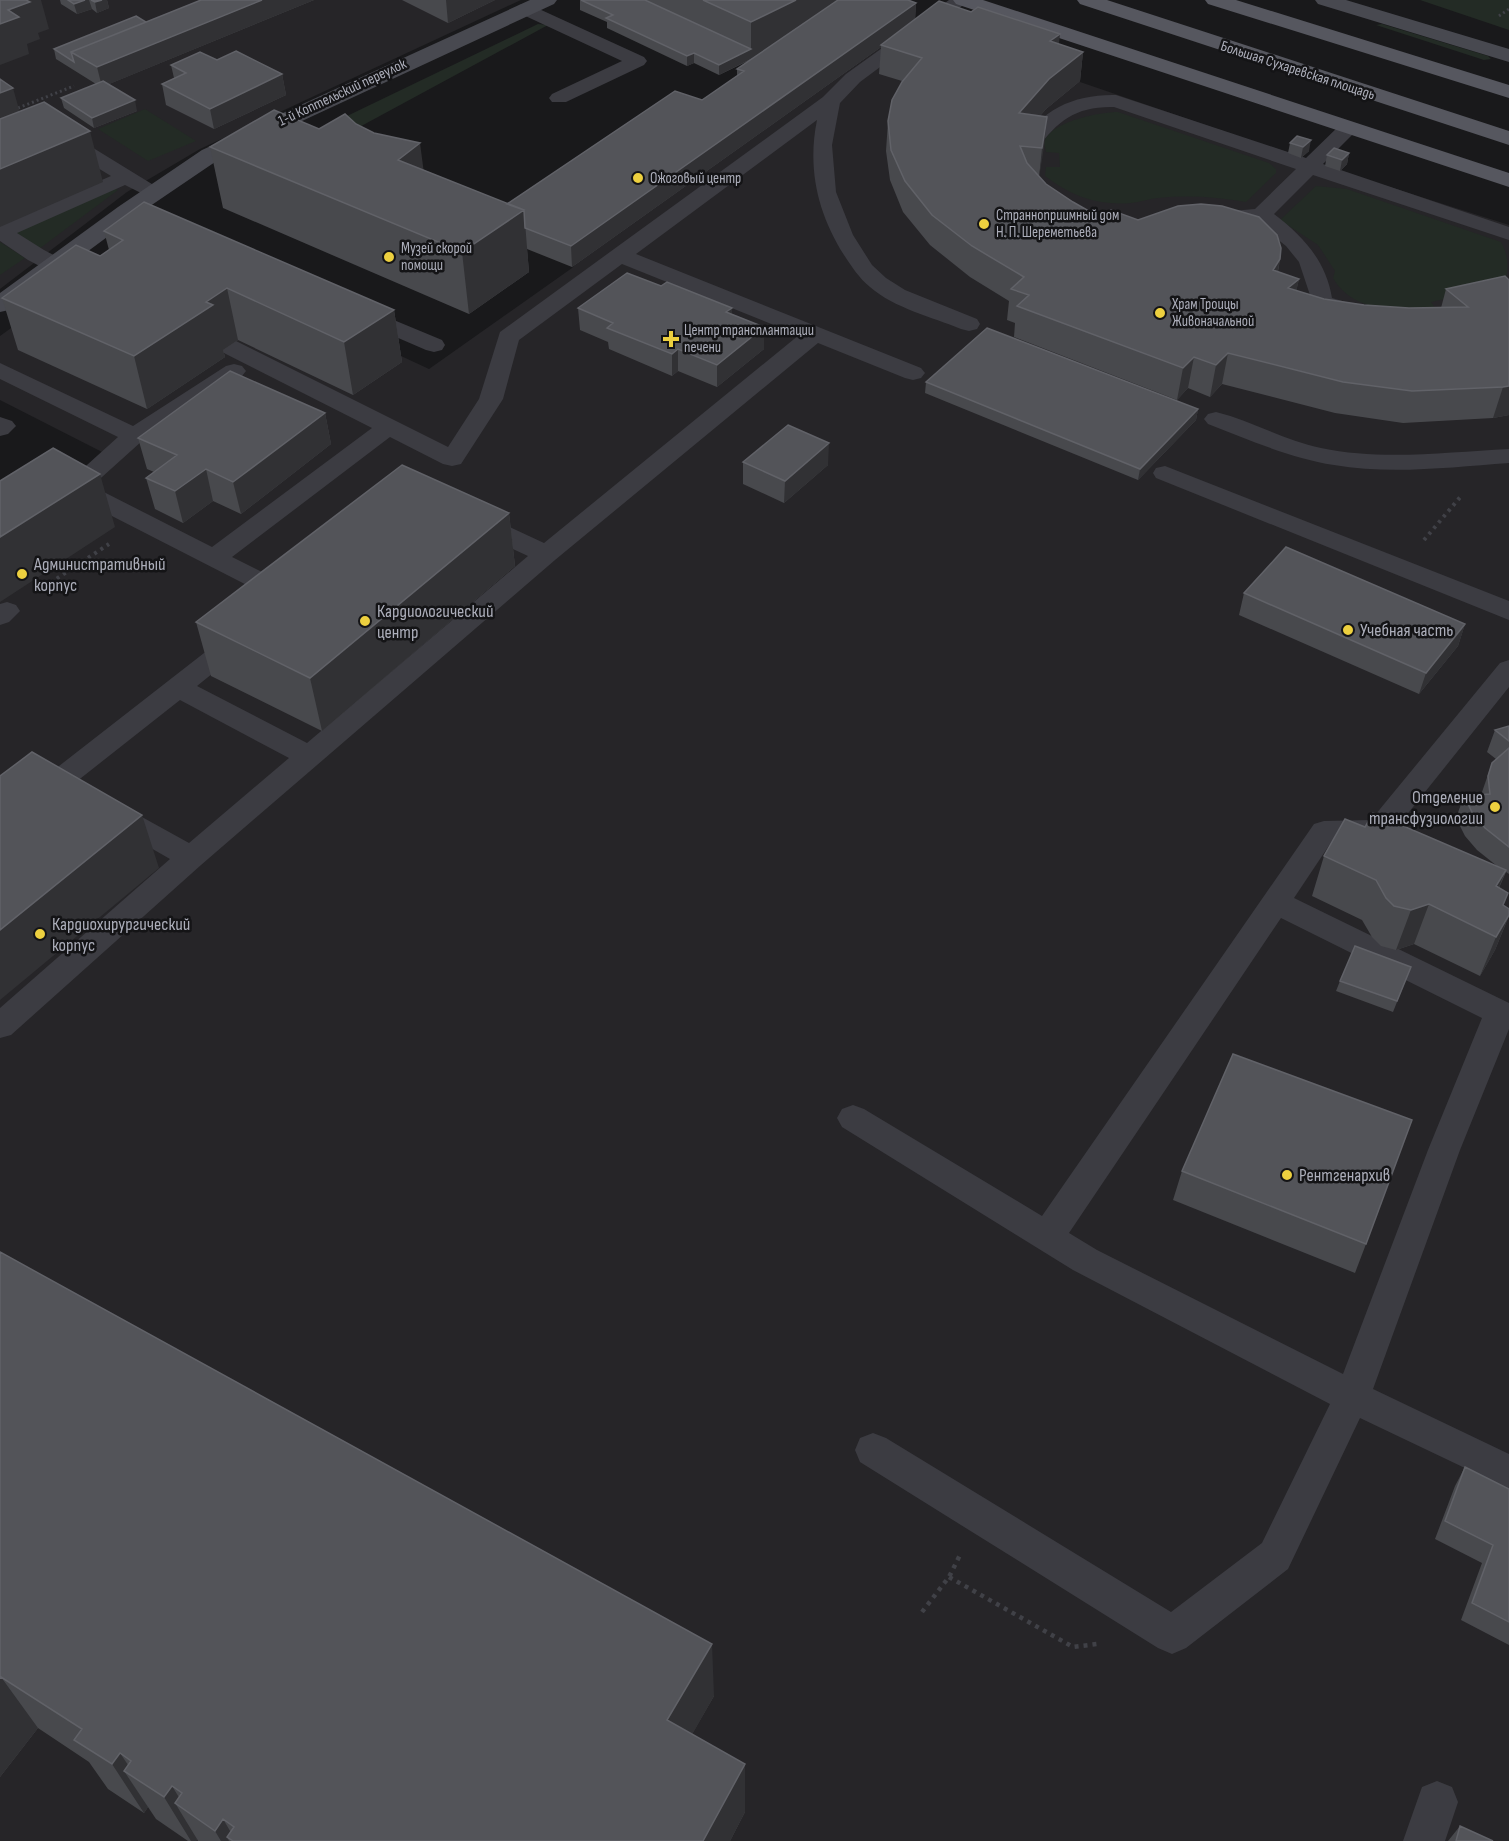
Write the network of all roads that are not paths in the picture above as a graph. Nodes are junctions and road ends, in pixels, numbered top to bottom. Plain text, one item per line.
1 (962, 0) edge
2 (1087, 0) edge
3 (1215, 0) edge
4 (1324, 0) edge
5 (540, 3) edge
6 (1509, 56) edge
7 (1509, 92) edge
8 (559, 98) dead end
9 (830, 101) junction
10 (1349, 127) junction
11 (1509, 138) edge
12 (1030, 145) edge
13 (0, 160) edge
14 (1307, 167) junction
15 (125, 177) junction
16 (1509, 180) edge
17 (153, 193) junction
18 (126, 212) junction
19 (1197, 216) edge
20 (1261, 216) junction
21 (146, 220) edge
22 (0, 231) edge
23 (1509, 234) edge
24 (620, 255) junction
25 (53, 264) junction
26 (98, 286) edge
27 (338, 303) edge
28 (0, 305) edge
29 (1384, 318) edge
30 (969, 324) dead end
31 (815, 334) junction
32 (434, 345) dead end
33 (228, 346) edge
34 (251, 359) junction
35 (0, 370) edge
36 (913, 373) dead end
37 (1216, 419) dead end
38 (0, 424) edge
39 (389, 427) junction
40 (0, 429) edge
41 (134, 436) junction
42 (1502, 457) edge
43 (452, 459) junction
44 (1165, 473) dead end
45 (433, 481) edge
46 (452, 511) edge
47 (546, 554) junction
48 (213, 558) junction
49 (1509, 611) edge
50 (1509, 669) edge
51 (178, 687) junction
52 (1499, 699) edge
53 (309, 756) junction
54 (75, 791) junction
55 (0, 827) edge
56 (191, 857) junction
57 (1278, 903) junction
58 (1504, 1007) edge
59 (0, 1026) edge
60 (853, 1118) dead end
61 (1048, 1236) junction
62 (1352, 1397) junction
63 (873, 1450) dead end
64 (1509, 1472) edge
65 (1437, 1802) dead end
66 (1424, 1841) edge

1 - 9 lane
1 - 10 main road
2 - 11 main road, Большая Сухаревская площадь
3 - 7 main road
4 - 6 street
5 - 8 lane
5 - 17 street, 1-й Коптельский переулок
9 - 24 lane
9 - 30 lane
10 - 14 lane
10 - 16 main road
12 - 14 lane
13 - 15 lane
14 - 20 lane
14 - 23 lane
15 - 17 lane
15 - 22 lane
17 - 18 street, 1-й Коптельский переулок
18 - 21 lane
18 - 25 street, 1-й Коптельский переулок
19 - 20 lane
20 - 29 lane
22 - 25 lane
24 - 31 lane
24 - 43 lane
25 - 26 lane
25 - 28 street, 1-й Коптельский переулок
27 - 32 lane
31 - 36 lane
31 - 47 lane
33 - 34 lane
34 - 39 lane
34 - 41 lane
35 - 41 lane
37 - 42 lane
38 - 40 lane
39 - 43 lane
39 - 48 lane
41 - 48 lane
43 - 45 lane
44 - 49 lane
46 - 47 lane
47 - 53 lane
48 - 51 lane
50 - 52 lane
51 - 53 lane
51 - 54 lane
52 - 57 lane
53 - 56 lane
54 - 55 lane
54 - 56 lane
56 - 59 lane
57 - 58 lane
57 - 61 lane
58 - 62 lane
60 - 61 lane
61 - 62 lane
62 - 63 lane
62 - 64 lane
65 - 66 lane

